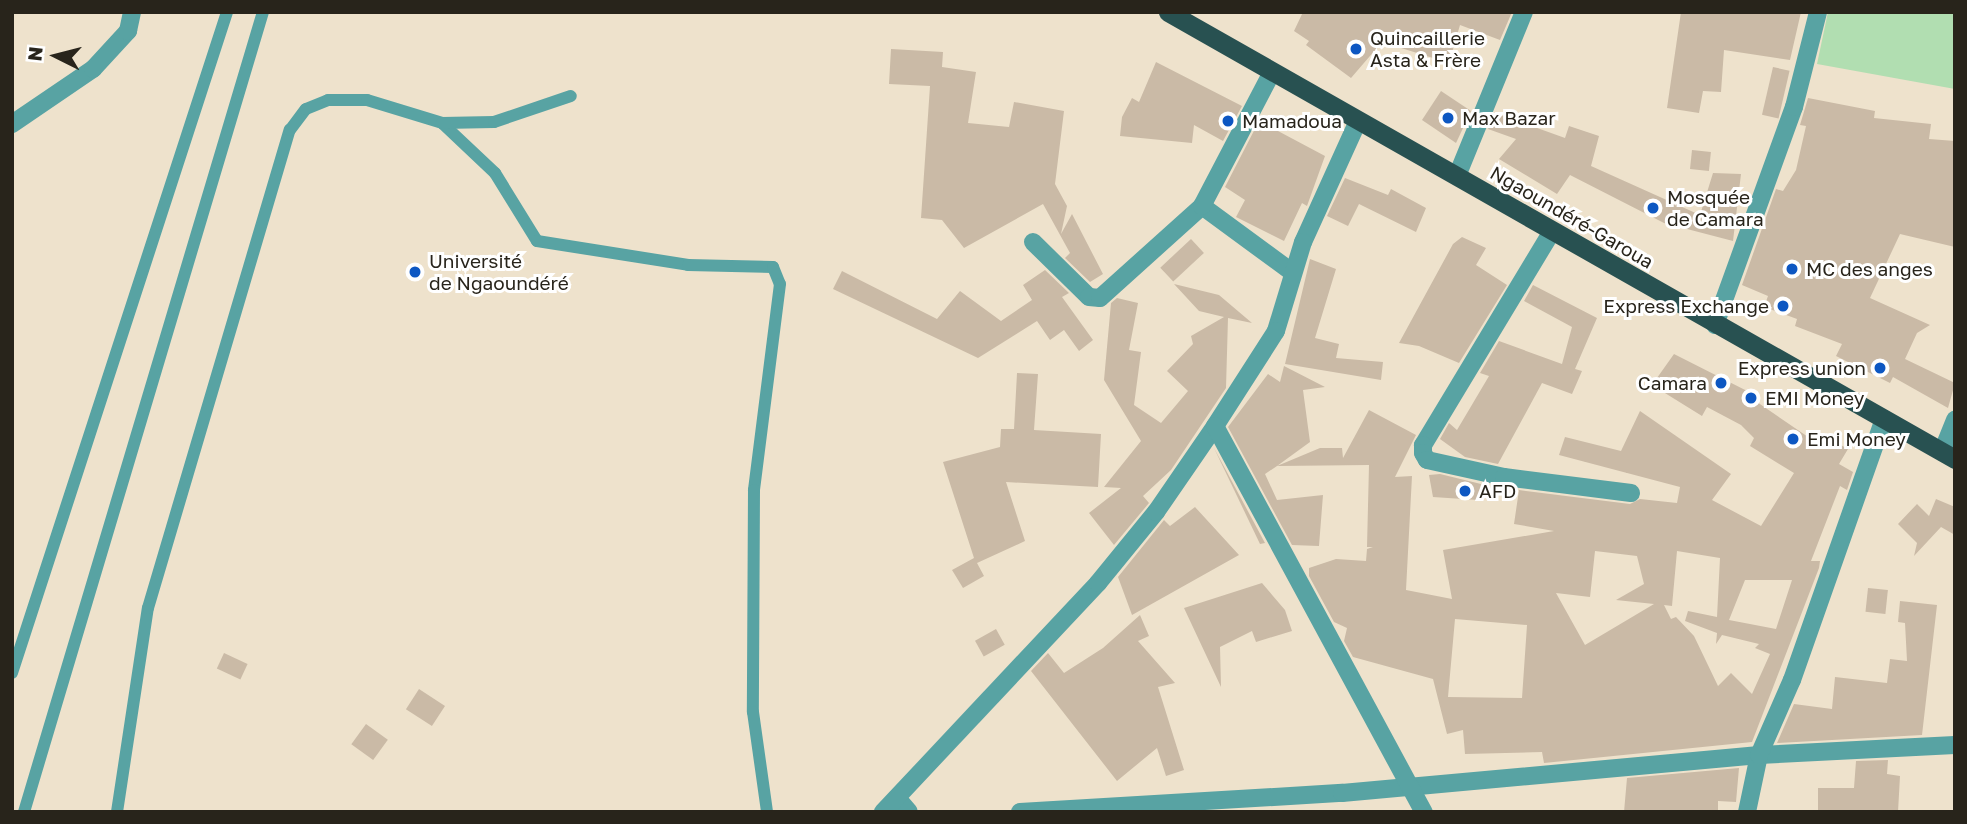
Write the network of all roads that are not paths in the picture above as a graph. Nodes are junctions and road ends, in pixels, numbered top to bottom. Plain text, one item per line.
1 (132, 12) edge
2 (227, 12) edge
3 (263, 12) edge
4 (1168, 12) edge
5 (1524, 12) edge
6 (1818, 12) edge
7 (1271, 74) junction
8 (571, 96) dead end
9 (1358, 121) junction
10 (442, 123) junction
11 (12, 124) edge
12 (1457, 176) junction
13 (1202, 206) junction
14 (1551, 233) junction
15 (1033, 242) dead end
16 (1292, 272) junction
17 (1716, 325) junction
18 (1884, 419) junction
19 (1955, 419) edge
20 (1215, 426) junction
21 (1948, 455) edge
22 (1631, 494) dead end
23 (12, 673) edge
24 (1955, 745) edge
25 (1759, 755) junction
26 (1413, 786) junction
27 (903, 805) edge
28 (24, 812) edge
29 (117, 812) edge
30 (767, 812) edge
31 (883, 812) edge
32 (1020, 812) edge
33 (1424, 812) edge
34 (1747, 812) edge

1 - 11 street
2 - 23 lane
3 - 28 lane
4 - 7 highway, Ngaoundéré-Garoua
5 - 12 street
6 - 17 street
7 - 9 highway, Ngaoundéré-Garoua
7 - 13 street
8 - 10 lane
9 - 12 highway, Ngaoundéré-Garoua
9 - 16 street
10 - 29 lane
10 - 30 lane
12 - 14 highway, Ngaoundéré-Garoua
13 - 15 street
13 - 16 street
14 - 17 highway, Ngaoundéré-Garoua
14 - 22 street
16 - 20 street
17 - 18 highway, Ngaoundéré-Garoua
18 - 21 highway, Ngaoundéré-Garoua
18 - 25 street
19 - 21 street
20 - 26 street
20 - 27 street
24 - 25 street
25 - 26 street
25 - 34 street
26 - 32 street
26 - 33 street
27 - 31 street

